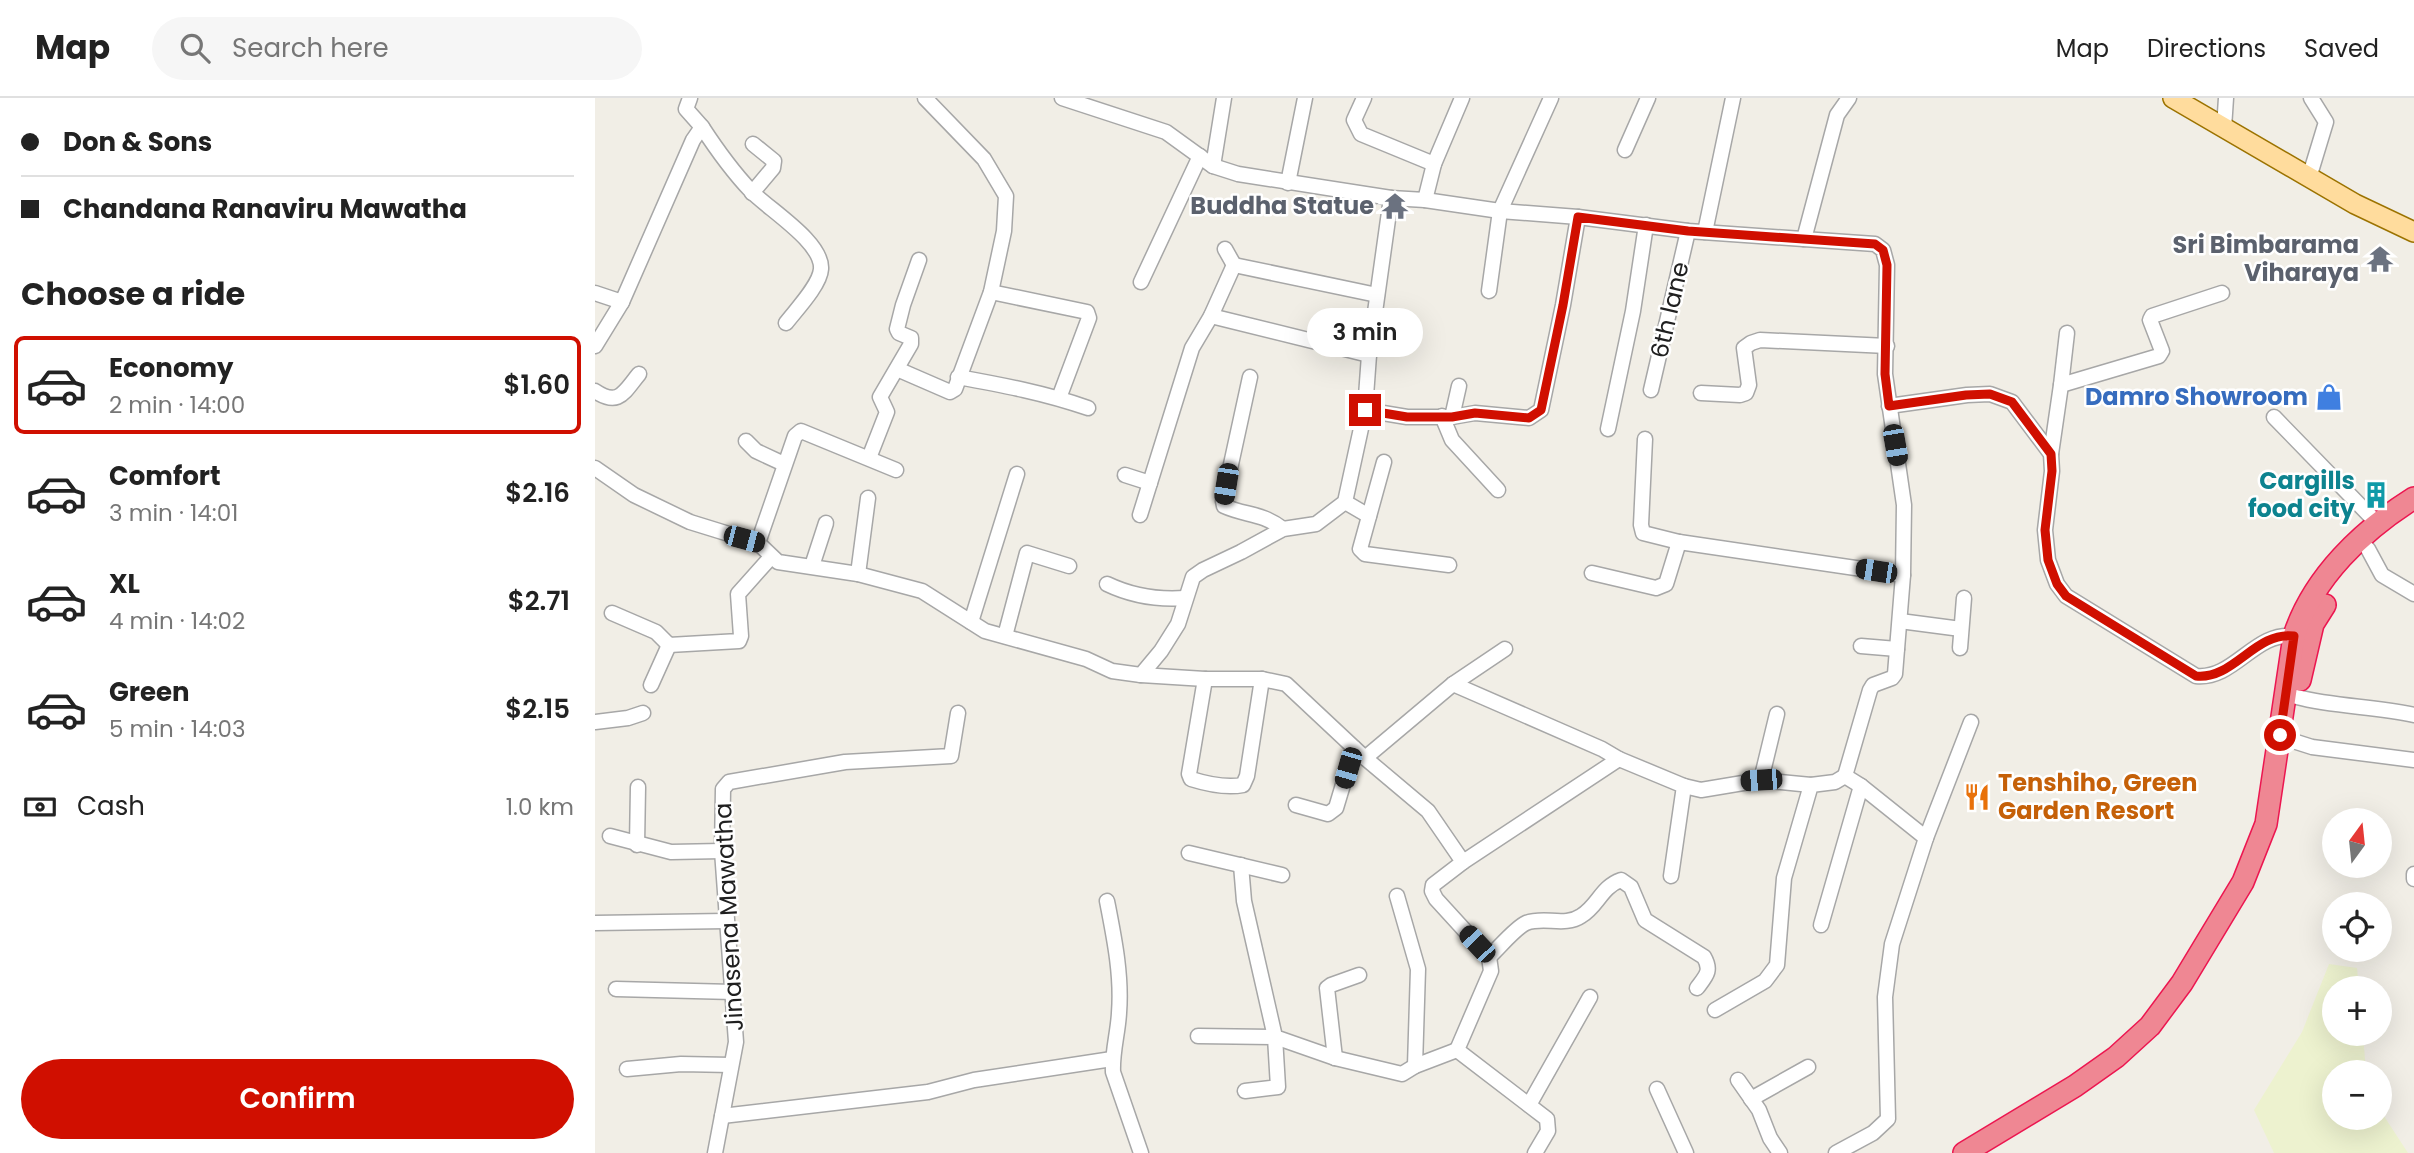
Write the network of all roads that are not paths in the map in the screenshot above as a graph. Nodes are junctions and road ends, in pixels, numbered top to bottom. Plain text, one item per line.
1 (690, 98) edge
2 (925, 98) edge
3 (1062, 98) edge
4 (1224, 98) edge
5 (1305, 98) edge
6 (1364, 98) edge
7 (1462, 98) edge
8 (1551, 98) edge
9 (1648, 98) edge
10 (1733, 98) edge
11 (1849, 98) edge
12 (2173, 98) edge
13 (2226, 98) edge
14 (2311, 98) edge
15 (702, 127) junction
16 (2224, 128) junction
17 (753, 144) dead end
18 (1625, 149) dead end
19 (1200, 156) junction
20 (1434, 164) junction
21 (1213, 166) junction
22 (2309, 178) junction
23 (1288, 183) junction
24 (753, 193) junction
25 (1391, 198) junction
26 (1425, 200) junction
27 (1500, 211) junction
28 (1578, 217) junction
29 (1646, 225) junction
30 (1688, 231) junction
31 (1705, 232) junction
32 (2414, 232) edge
33 (1804, 239) junction
34 (1225, 249) dead end
35 (919, 260) dead end
36 (1240, 265) junction
37 (1141, 282) dead end
38 (1489, 291) dead end
39 (992, 292) junction
40 (595, 293) edge
41 (2222, 293) dead end
42 (1377, 295) junction
43 (622, 302) junction
44 (1211, 316) junction
45 (786, 323) dead end
46 (2067, 333) dead end
47 (595, 346) edge
48 (1887, 346) junction
49 (1369, 355) junction
50 (897, 369) junction
51 (639, 374) dead end
52 (958, 377) junction
53 (1250, 377) dead end
54 (2061, 385) junction
55 (1459, 386) dead end
56 (1651, 390) dead end
57 (595, 391) edge
58 (1701, 393) dead end
59 (1059, 398) junction
60 (1889, 406) junction
61 (1088, 408) dead end
62 (1365, 410) junction
63 (1447, 417) junction
64 (2274, 417) dead end
65 (1608, 429) dead end
66 (1645, 439) dead end
67 (747, 441) dead end
68 (2051, 454) junction
69 (869, 458) junction
70 (1384, 462) dead end
71 (784, 464) junction
72 (595, 468) edge
73 (896, 470) dead end
74 (1017, 474) dead end
75 (1125, 475) dead end
76 (1150, 483) junction
77 (1498, 490) dead end
78 (868, 498) dead end
79 (2414, 498) edge
80 (1345, 502) junction
81 (1140, 515) dead end
82 (2414, 515) edge
83 (1369, 516) junction
84 (826, 523) dead end
85 (2378, 524) junction
86 (1283, 528) junction
87 (1679, 542) junction
88 (758, 543) junction
89 (2368, 549) junction
90 (771, 557) junction
91 (1449, 565) dead end
92 (812, 566) junction
93 (1069, 566) dead end
94 (1592, 573) dead end
95 (857, 574) junction
96 (1903, 575) junction
97 (1107, 584) dead end
98 (2414, 594) edge
99 (1185, 598) junction
100 (1964, 598) dead end
101 (612, 613) dead end
102 (1900, 621) junction
103 (971, 622) junction
104 (1961, 629) junction
105 (1005, 636) junction
106 (2294, 636) junction
107 (670, 645) junction
108 (1861, 646) dead end
109 (1960, 648) dead end
110 (1506, 649) dead end
111 (1897, 649) junction
112 (1142, 675) junction
113 (1205, 679) junction
114 (1262, 679) junction
115 (1453, 684) junction
116 (651, 685) dead end
117 (2297, 697) junction
118 (643, 713) dead end
119 (958, 713) dead end
120 (1777, 714) dead end
121 (2414, 715) edge
122 (595, 722) edge
123 (1971, 722) dead end
124 (2290, 740) junction
125 (1359, 753) junction
126 (1619, 759) junction
127 (2414, 760) edge
128 (1845, 776) junction
129 (1761, 780) junction
130 (1811, 785) junction
131 (1683, 786) junction
132 (1861, 786) junction
133 (638, 787) dead end
134 (1296, 805) dead end
135 (611, 836) dead end
136 (1926, 838) junction
137 (637, 845) junction
138 (722, 851) junction
139 (1189, 853) dead end
140 (1463, 862) junction
141 (1241, 864) junction
142 (2414, 874) edge
143 (1282, 875) dead end
144 (1671, 876) dead end
145 (2414, 879) edge
146 (1397, 896) dead end
147 (1107, 901) dead end
148 (726, 921) junction
149 (595, 923) edge
150 (1821, 925) dead end
151 (1489, 957) junction
152 (1359, 975) dead end
153 (1697, 988) dead end
154 (616, 989) dead end
155 (733, 992) junction
156 (1590, 997) dead end
157 (1714, 1010) dead end
158 (1198, 1036) dead end
159 (1275, 1037) junction
160 (1457, 1050) junction
161 (1335, 1058) junction
162 (1112, 1059) junction
163 (731, 1065) junction
164 (1415, 1066) junction
165 (1808, 1067) dead end
166 (627, 1069) dead end
167 (1738, 1080) dead end
168 (1657, 1089) dead end
169 (1245, 1091) dead end
170 (1751, 1098) junction
171 (1529, 1105) junction
172 (722, 1116) junction
173 (715, 1153) edge
174 (1141, 1153) edge
175 (1535, 1153) edge
176 (1686, 1153) edge
177 (1780, 1153) edge
178 (1836, 1153) edge
179 (1964, 1153) edge
180 (1990, 1153) edge

1 - 15 street
2 - 39 street
3 - 19 street
4 - 21 street
5 - 23 street
6 - 20 street
7 - 20 street
8 - 27 street
9 - 18 street
10 - 31 street
11 - 33 street
12 - 16 main road
13 - 16 street
14 - 22 street
15 - 24 street
15 - 43 street
16 - 22 main road
17 - 24 street
19 - 21 street
19 - 37 street
20 - 26 street
21 - 23 street
22 - 32 main road
23 - 25 street
24 - 45 street
25 - 26 street
25 - 42 street
26 - 27 street
27 - 28 street
27 - 38 street
28 - 29 street
28 - 63 street
29 - 30 street
29 - 65 street
30 - 31 street
30 - 56 street, 6th lane
31 - 33 street
33 - 48 street
34 - 36 street
35 - 50 street
36 - 42 street
36 - 44 street
39 - 52 street
39 - 59 street
40 - 43 street
41 - 54 street
42 - 49 street
43 - 47 street
44 - 49 street
44 - 76 street
46 - 54 street
48 - 58 street
48 - 60 street
49 - 62 street
50 - 52 street
50 - 69 street
51 - 57 street
52 - 59 street
53 - 86 street
54 - 68 street
55 - 63 street
59 - 61 street
60 - 68 street
60 - 96 street
62 - 63 street
62 - 80 street
63 - 77 street
64 - 85 street
66 - 87 street
67 - 71 street
68 - 106 street
69 - 71 street
69 - 73 street
70 - 83 street
71 - 88 street
72 - 88 street
74 - 103 street
75 - 76 street
76 - 81 street
78 - 95 street
79 - 85 highway
80 - 83 street
80 - 86 street
82 - 89 highway
83 - 91 street
84 - 92 street
85 - 106 highway
86 - 99 street
87 - 94 street
87 - 96 street
88 - 90 street
89 - 98 street
89 - 117 highway
90 - 92 street
90 - 107 street
92 - 95 street
93 - 105 street
95 - 103 street
96 - 102 street
97 - 99 street
99 - 112 street
100 - 104 street
101 - 107 street
102 - 104 street
102 - 111 street
103 - 105 street
104 - 109 street
105 - 112 street
106 - 179 highway
107 - 116 street
108 - 111 street
110 - 115 street
111 - 128 street
112 - 113 street
113 - 114 street
113 - 114 street
114 - 125 street
115 - 125 street
115 - 126 street
117 - 121 street
117 - 124 highway
118 - 122 street
119 - 138 street, Jinasena Mawatha
120 - 129 street
123 - 136 street
124 - 127 street
124 - 180 highway
125 - 134 street
125 - 140 street
126 - 131 street
126 - 140 street
128 - 130 street
128 - 132 street
129 - 130 street
129 - 131 street
130 - 157 street
131 - 144 street
132 - 136 street
132 - 150 street
133 - 137 street
135 - 137 street
136 - 178 street
137 - 138 street
138 - 148 street, Jinasena Mawatha
139 - 141 street
140 - 151 street
141 - 143 street
141 - 159 street
142 - 145 street
146 - 164 street
147 - 162 street
148 - 149 street
148 - 155 street, Jinasena Mawatha
151 - 153 street
151 - 160 street
152 - 161 street
154 - 155 street
155 - 163 street, Jinasena Mawatha
156 - 171 street
158 - 159 street
159 - 161 street
159 - 169 street
160 - 164 street
160 - 171 street
161 - 164 street
162 - 172 street
162 - 174 street
163 - 166 street
163 - 172 street, Jinasena Mawatha
165 - 170 street
167 - 170 street
168 - 176 street
170 - 177 street
171 - 175 street
172 - 173 street, Jinasena Mawatha

